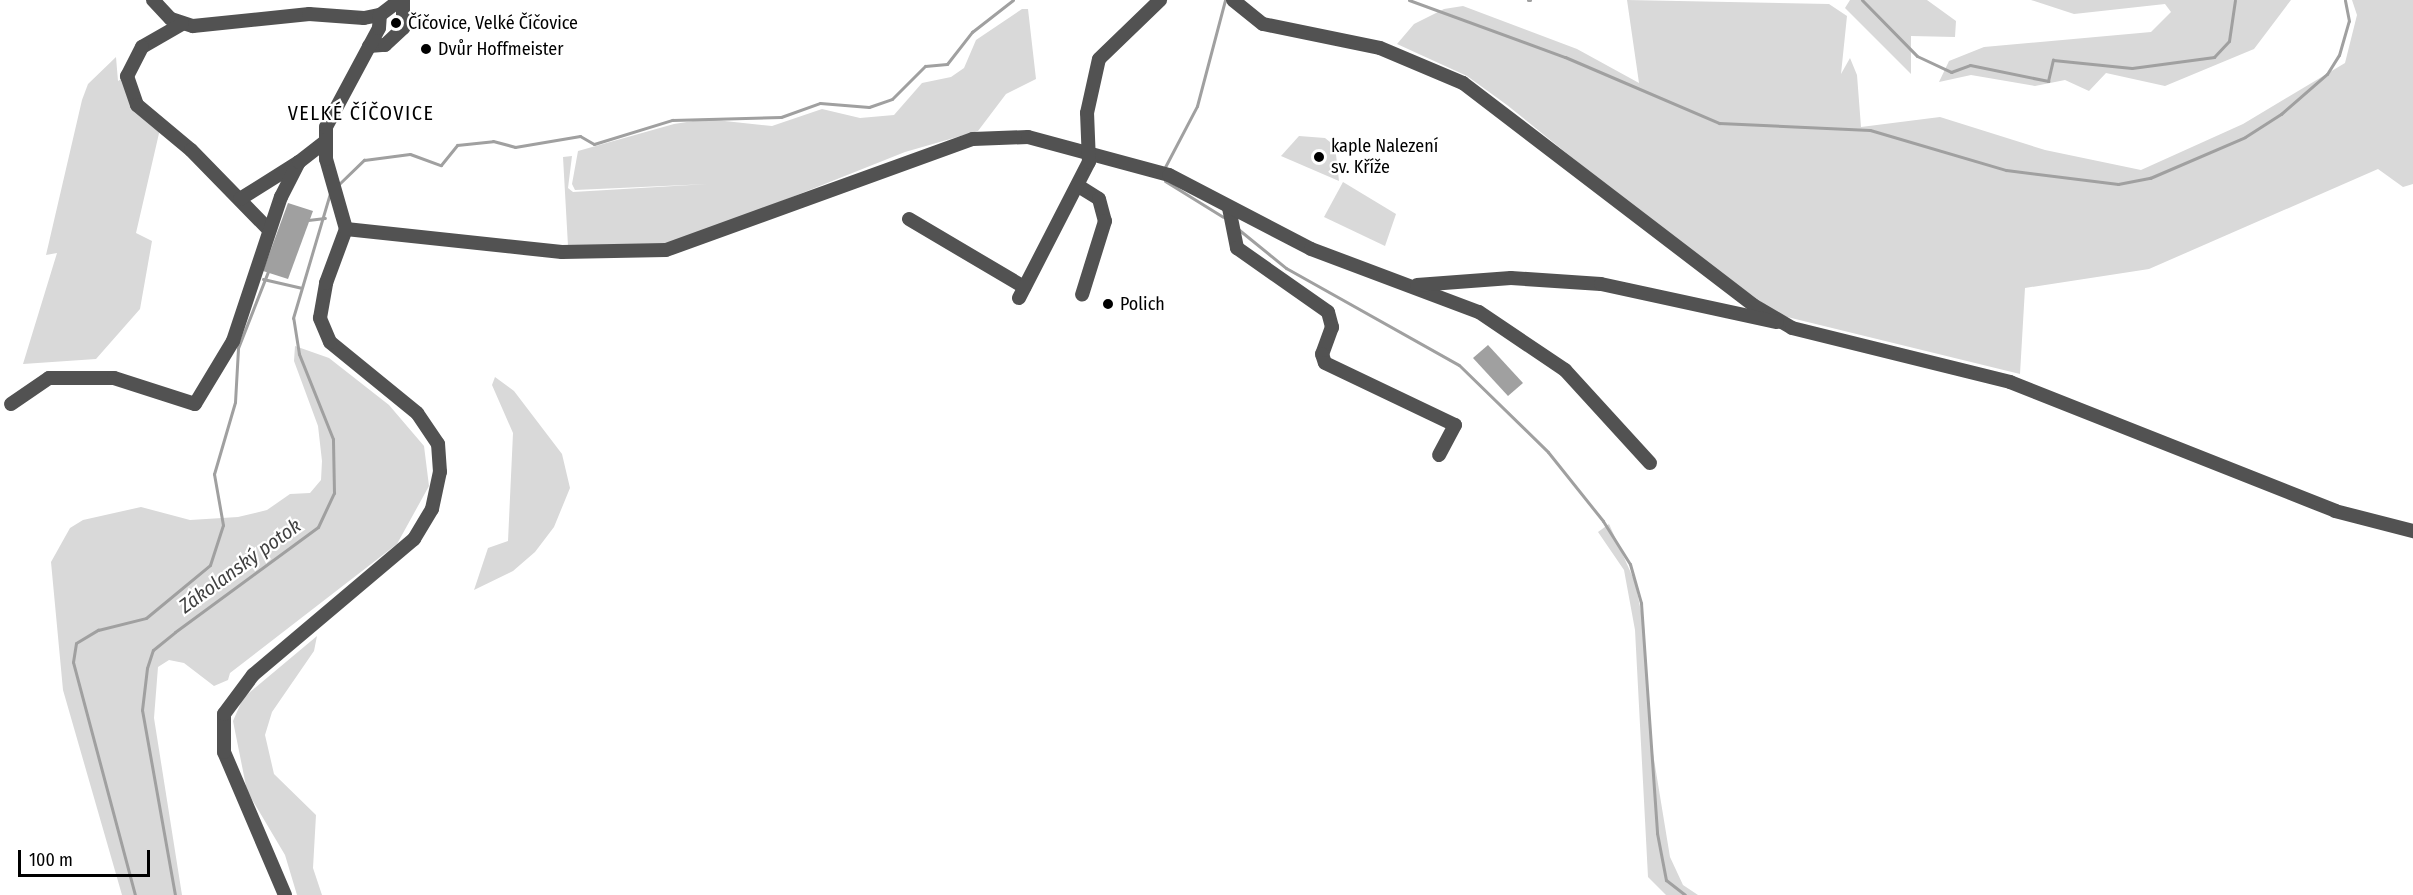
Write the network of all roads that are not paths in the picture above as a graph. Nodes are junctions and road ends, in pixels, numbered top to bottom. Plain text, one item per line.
1 (153, 0) edge
2 (402, 0) edge
3 (1160, 0) edge
4 (1233, 0) edge
5 (380, 15) junction
6 (182, 24) junction
7 (369, 46) junction
8 (325, 142) junction
9 (1090, 149) junction
10 (299, 162) junction
11 (1080, 187) junction
12 (240, 199) junction
13 (1230, 208) junction
14 (909, 219) dead end
15 (269, 230) junction
16 (346, 230) junction
17 (1417, 285) junction
18 (1082, 295) dead end
19 (1779, 322) junction
20 (11, 404) dead end
21 (1439, 455) dead end
22 (1650, 463) dead end
23 (2413, 531) edge
24 (285, 895) edge

1 - 6 street
2 - 5 street
2 - 7 street
3 - 9 street
4 - 19 street
5 - 6 street
5 - 7 street
6 - 12 street
7 - 8 street
8 - 10 street
8 - 16 street
9 - 11 street
9 - 13 street
9 - 16 street
10 - 12 street
10 - 15 street
11 - 14 street
11 - 18 street
12 - 15 street
13 - 17 street
13 - 21 street
15 - 20 street
16 - 24 street
17 - 19 street
17 - 22 street
19 - 23 street

